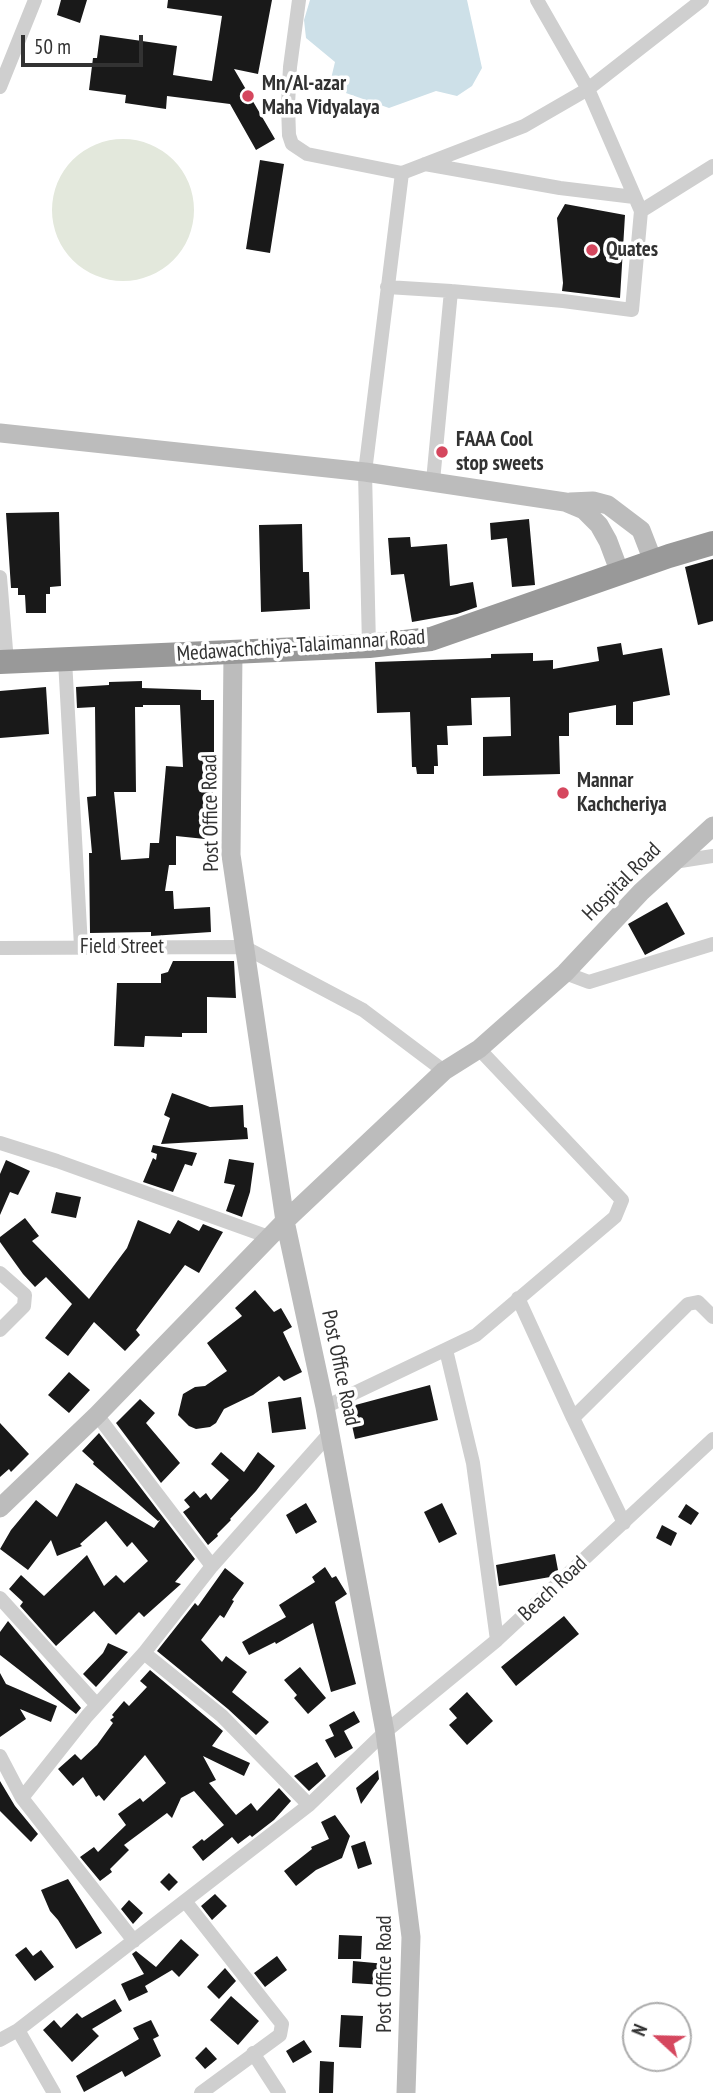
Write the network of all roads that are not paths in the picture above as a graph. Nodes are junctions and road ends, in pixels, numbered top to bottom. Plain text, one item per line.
1 (36, 0) edge
2 (299, 0) edge
3 (537, 0) edge
4 (702, 0) edge
5 (4, 64) edge
6 (0, 87) edge
7 (588, 89) junction
8 (425, 164) junction
9 (713, 166) edge
10 (402, 173) junction
11 (634, 197) junction
12 (641, 211) junction
13 (387, 288) junction
14 (450, 290) junction
15 (0, 433) edge
16 (365, 472) junction
17 (433, 481) junction
18 (565, 502) junction
19 (713, 543) edge
20 (653, 561) junction
21 (620, 573) junction
22 (0, 577) edge
23 (369, 646) junction
24 (233, 652) junction
25 (65, 660) junction
26 (4, 662) edge
27 (713, 826) edge
28 (713, 856) edge
29 (674, 862) junction
30 (713, 944) edge
31 (81, 946) junction
32 (244, 947) junction
33 (0, 948) edge
34 (565, 973) junction
35 (479, 1049) junction
36 (444, 1071) junction
37 (0, 1143) edge
38 (285, 1221) junction
39 (269, 1237) junction
40 (0, 1273) edge
41 (518, 1298) junction
42 (713, 1317) edge
43 (0, 1330) edge
44 (446, 1350) junction
45 (326, 1407) junction
46 (97, 1415) junction
47 (573, 1419) junction
48 (330, 1433) junction
49 (713, 1439) edge
50 (0, 1508) edge
51 (624, 1523) junction
52 (212, 1566) junction
53 (0, 1598) edge
54 (497, 1640) junction
55 (144, 1653) junction
56 (96, 1704) junction
57 (385, 1732) junction
58 (0, 1756) edge
59 (22, 1798) junction
60 (309, 1805) junction
61 (185, 1901) junction
62 (134, 1941) junction
63 (18, 2030) junction
64 (0, 2040) edge
65 (253, 2053) junction
66 (54, 2093) edge
67 (201, 2093) edge
68 (279, 2093) edge
69 (406, 2093) edge

1 - 5 street
2 - 10 street
3 - 7 street
4 - 7 street
5 - 6 street
7 - 8 street
7 - 11 street
8 - 10 street
8 - 11 street
9 - 12 street
10 - 13 street
11 - 12 street
12 - 14 street
13 - 14 street
13 - 16 street
14 - 17 street
15 - 16 street
16 - 17 street
16 - 23 street
17 - 18 street
18 - 20 street
18 - 21 street
19 - 20 highway, Medawachchiya-Talaimannar Road
20 - 21 highway, Medawachchiya-Talaimannar Road
21 - 23 highway, Medawachchiya-Talaimannar Road
22 - 26 street
23 - 24 highway, Medawachchiya-Talaimannar Road
24 - 25 highway, Medawachchiya-Talaimannar Road
24 - 32 street, Post Office Road
25 - 26 highway, Medawachchiya-Talaimannar Road
25 - 31 street
27 - 29 street, Hospital Road
28 - 29 street
29 - 34 street, Hospital Road
30 - 34 street
31 - 32 street, Field Street
31 - 33 street, Field Street
32 - 36 street
32 - 38 street, Post Office Road
34 - 35 street, Hospital Road
35 - 36 street, Hospital Road
35 - 41 street
36 - 38 street, Hospital Road
37 - 39 street
38 - 39 street, Hospital Road
38 - 45 street, Post Office Road
39 - 46 street, Hospital Road
40 - 43 street
41 - 44 street
41 - 47 street
42 - 47 street
44 - 45 street
44 - 54 street
45 - 48 street, Post Office Road
46 - 50 street, Hospital Road
46 - 52 street
47 - 51 street
48 - 52 street
48 - 57 street, Post Office Road
49 - 51 street, Beach Road
51 - 54 street, Beach Road
52 - 55 street
53 - 56 street
54 - 57 street, Beach Road
55 - 56 street
55 - 60 street
56 - 59 street
57 - 60 street, Beach Road
57 - 69 street, Post Office Road
58 - 59 street
59 - 62 street
60 - 61 street, Beach Road
61 - 62 street, Beach Road
61 - 65 street
62 - 63 street, Beach Road
63 - 64 street, Beach Road
63 - 66 street
65 - 67 street
65 - 68 street

